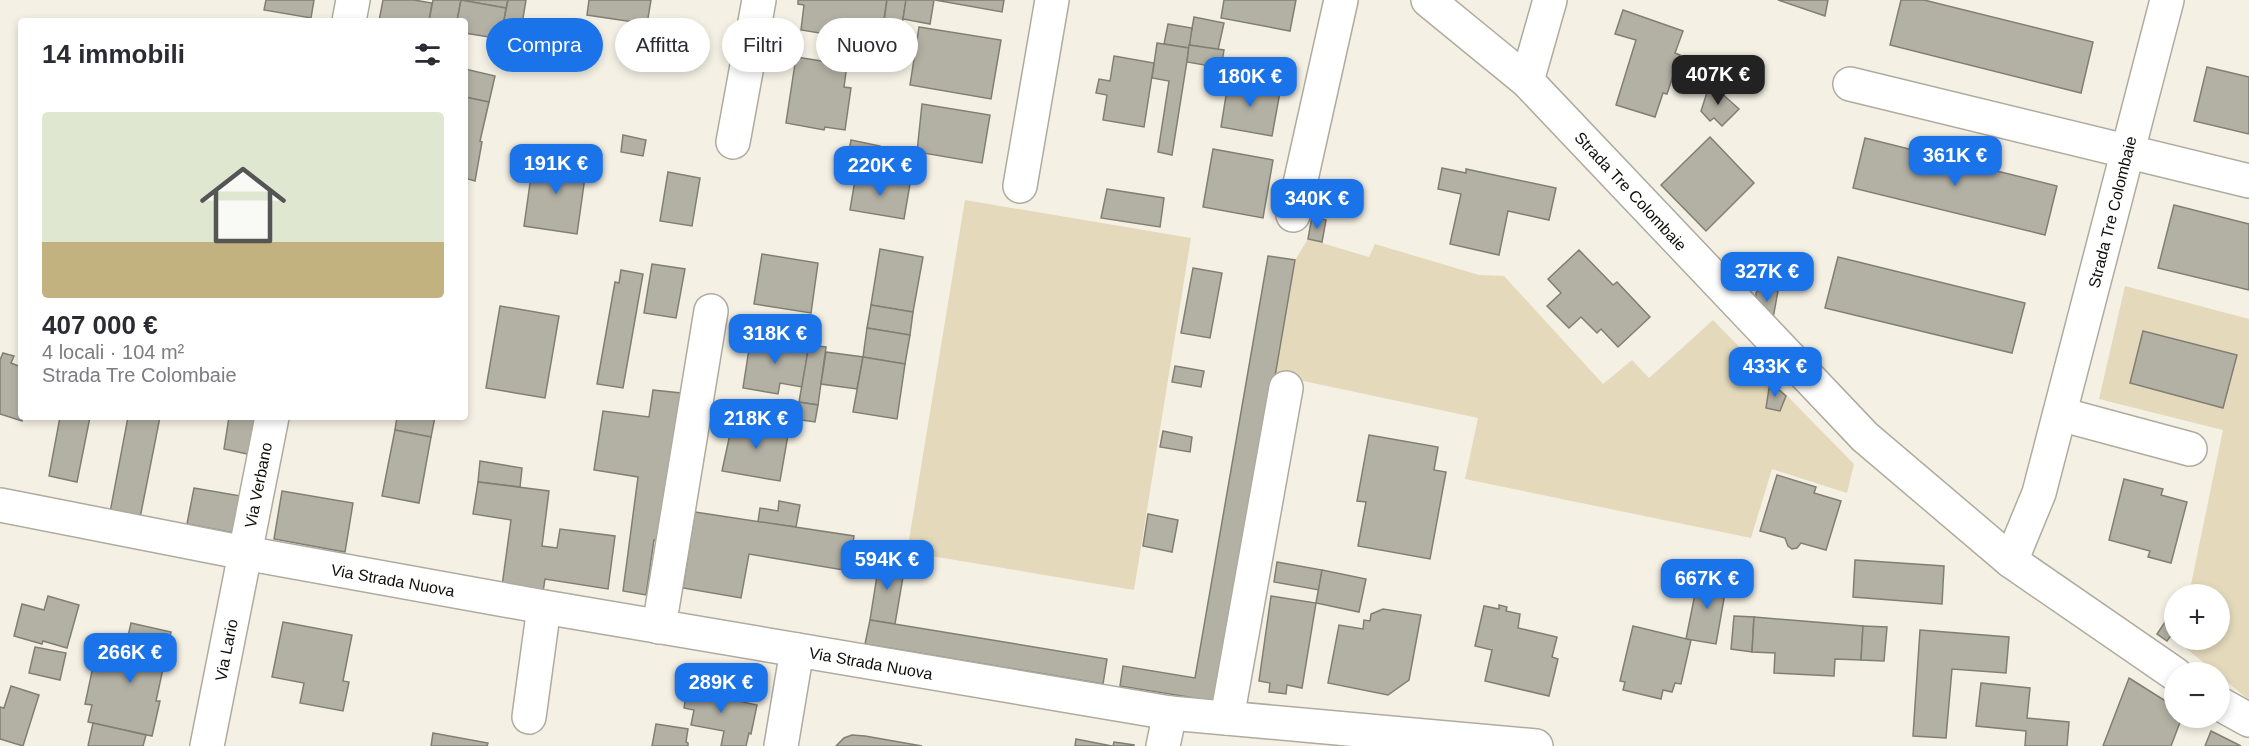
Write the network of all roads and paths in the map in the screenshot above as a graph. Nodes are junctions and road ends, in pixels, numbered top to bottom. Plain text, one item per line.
1 (353, 0) edge
2 (759, 0) edge
3 (1052, 0) edge
4 (1341, 0) edge
5 (1428, 0) edge
6 (1550, 0) edge
7 (2167, 0) edge
8 (350, 18) edge
9 (1527, 81) junction
10 (1850, 84) dead end
11 (733, 142) dead end
12 (2128, 152) junction
13 (2249, 181) edge
14 (1020, 186) dead end
15 (1293, 215) dead end
16 (711, 311) dead end
17 (1286, 388) dead end
18 (2060, 414) junction
19 (271, 420) edge
20 (2190, 449) dead end
21 (1, 509) edge
22 (245, 553) junction
23 (2011, 561) junction
24 (544, 607) junction
25 (658, 627) junction
26 (797, 650) junction
27 (2164, 666) edge
28 (2230, 710) edge
29 (1170, 713) junction
30 (529, 717) dead end
31 (1227, 718) junction
32 (2249, 720) edge
33 (207, 746) edge
34 (781, 746) edge
35 (1163, 746) edge
36 (1536, 746) edge

1 - 8 street
2 - 11 street
3 - 14 street
4 - 15 street
5 - 9 street, Strada Tre Colombaie
6 - 9 street
7 - 12 street, Strada Tre Colombaie
9 - 23 street, Strada Tre Colombaie
10 - 12 street
12 - 13 street
12 - 18 street, Strada Tre Colombaie
16 - 25 street
17 - 31 street
18 - 20 street
18 - 23 street, Strada Tre Colombaie
19 - 22 street, Via Verbano
21 - 22 street, Via Strada Nuova
22 - 24 street, Via Strada Nuova
22 - 33 street, Via Lario
23 - 27 street, Strada Tre Colombaie
24 - 25 street, Via Strada Nuova
24 - 30 street
25 - 26 street, Via Strada Nuova
26 - 29 street, Via Strada Nuova
26 - 34 street
28 - 32 street
29 - 31 street, Via Strada Nuova
29 - 35 street
31 - 36 street, Via Strada Nuova

